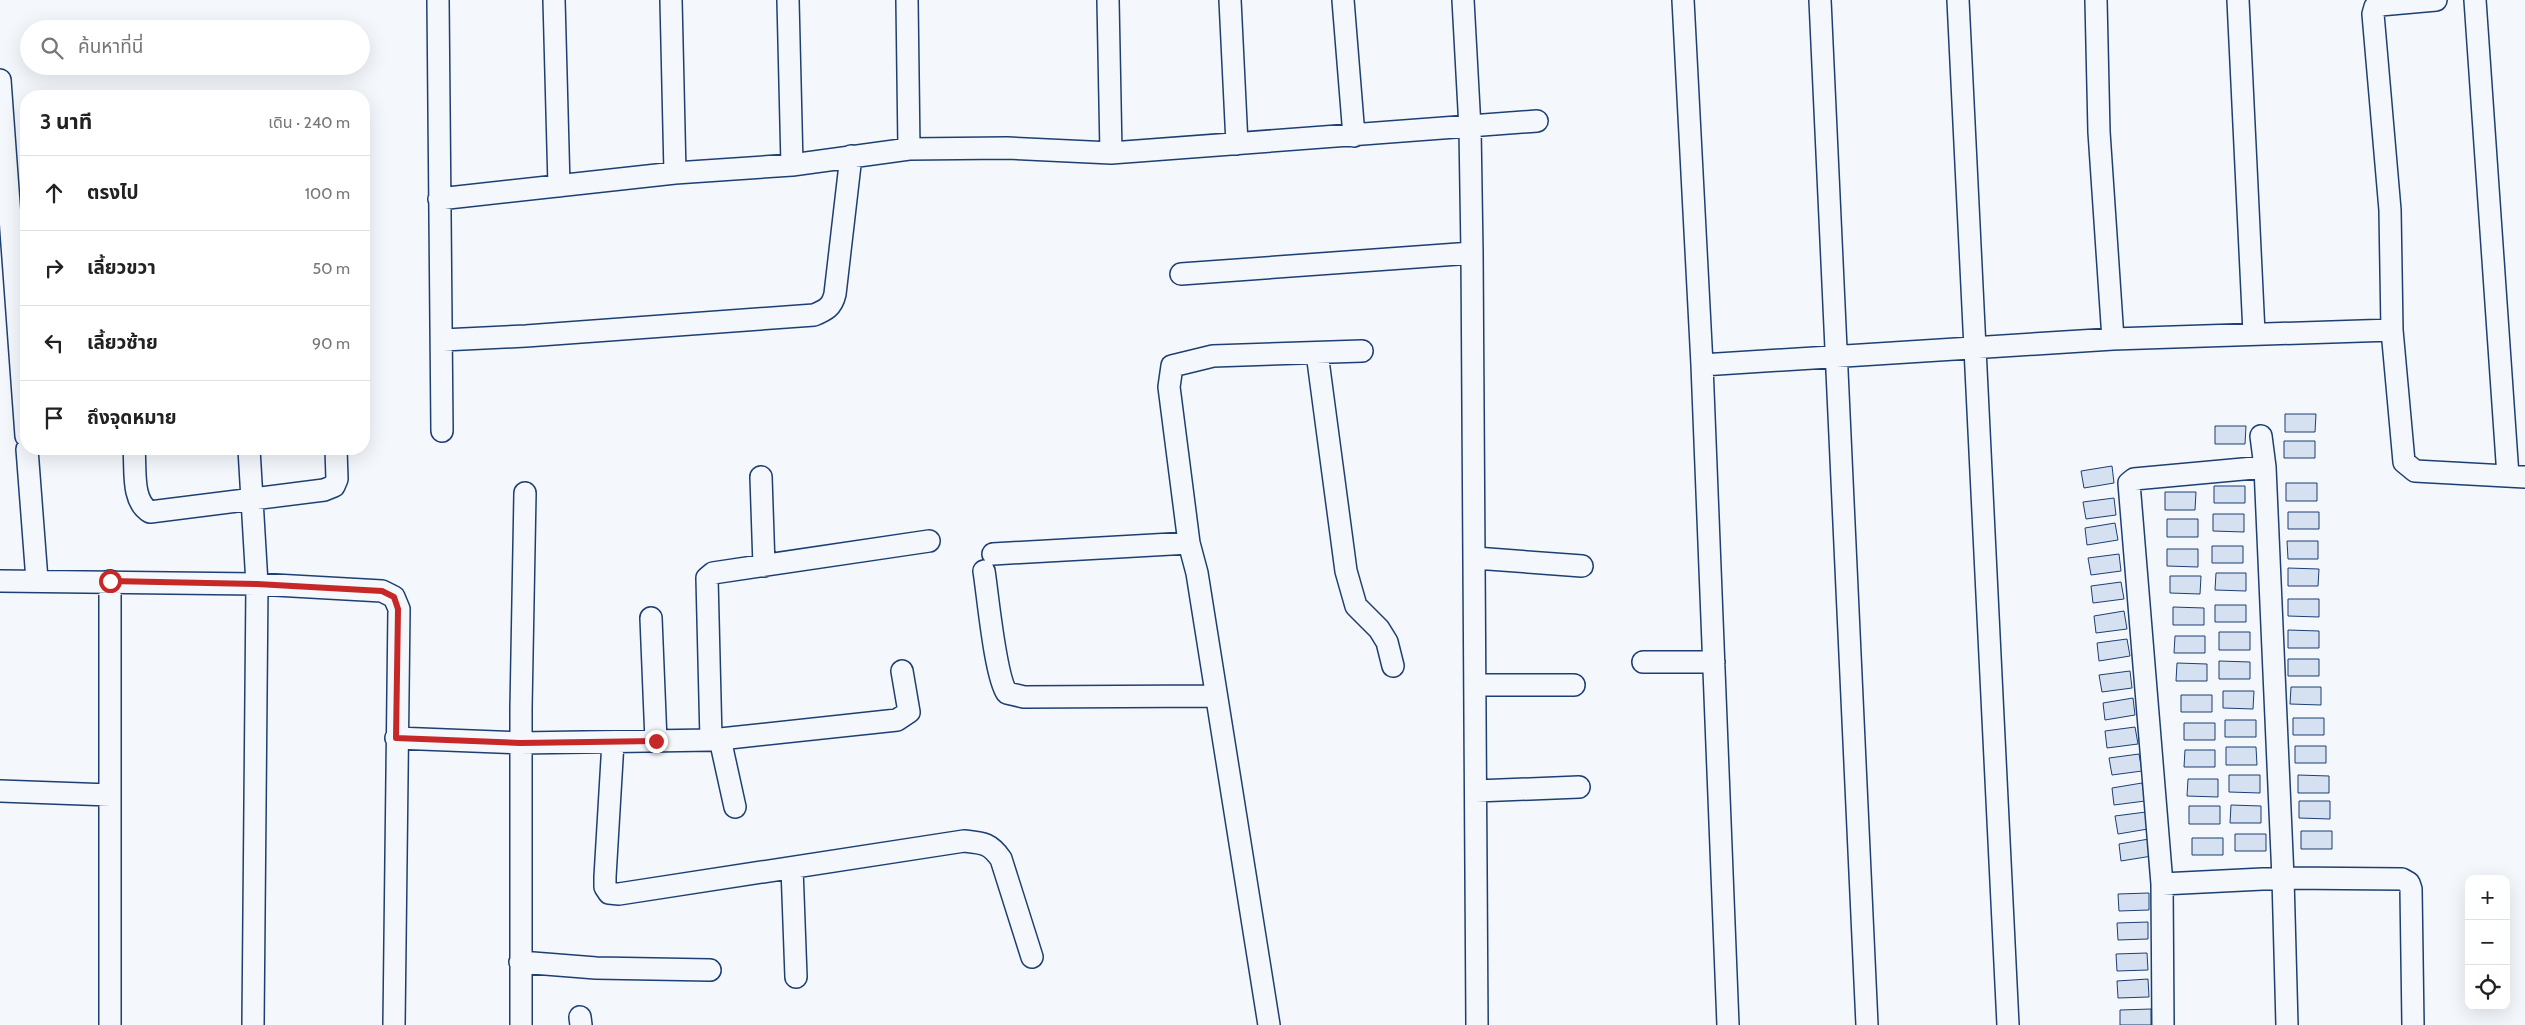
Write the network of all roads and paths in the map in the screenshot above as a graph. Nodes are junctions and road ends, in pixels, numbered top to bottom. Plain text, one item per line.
1 (438, 0) edge
2 (554, 0) edge
3 (671, 0) edge
4 (788, 0) edge
5 (906, 0) edge
6 (1108, 0) edge
7 (1230, 0) edge
8 (1343, 0) edge
9 (1463, 0) edge
10 (1683, 0) edge
11 (1820, 0) edge
12 (1958, 0) edge
13 (2096, 0) edge
14 (2238, 0) edge
15 (2436, 0) edge
16 (2475, 0) edge
17 (0, 80) edge
18 (1537, 121) dead end
19 (1470, 128) junction
20 (1354, 136) junction
21 (1238, 144) junction
22 (909, 149) junction
23 (1111, 153) junction
24 (851, 156) junction
25 (792, 165) junction
26 (675, 173) junction
27 (559, 186) junction
28 (439, 199) junction
29 (1472, 253) junction
30 (1181, 274) dead end
31 (2392, 330) junction
32 (2254, 333) junction
33 (2113, 339) junction
34 (443, 340) junction
35 (1976, 348) junction
36 (1362, 351) dead end
37 (1317, 353) junction
38 (20, 354) edge
39 (1836, 357) junction
40 (1702, 365) junction
41 (442, 431) dead end
42 (2261, 436) dead end
43 (27, 455) edge
44 (134, 455) edge
45 (249, 455) edge
46 (336, 455) edge
47 (2265, 467) junction
48 (2516, 476) edge
49 (761, 477) dead end
50 (525, 494) dead end
51 (253, 500) junction
52 (929, 541) dead end
53 (1189, 543) junction
54 (1475, 558) junction
55 (764, 566) junction
56 (1582, 566) dead end
57 (37, 580) junction
58 (0, 581) edge
59 (110, 581) junction
60 (257, 584) junction
61 (651, 618) dead end
62 (1643, 662) dead end
63 (1714, 662) junction
64 (1393, 666) dead end
65 (902, 671) dead end
66 (1475, 685) junction
67 (1574, 685) dead end
68 (1216, 696) junction
69 (396, 738) junction
70 (716, 739) junction
71 (656, 741) junction
72 (613, 742) junction
73 (520, 743) junction
74 (1578, 787) dead end
75 (0, 791) edge
76 (1476, 791) junction
77 (110, 794) junction
78 (735, 807) dead end
79 (792, 868) junction
80 (2283, 878) junction
81 (2162, 884) junction
82 (1032, 957) dead end
83 (520, 962) junction
84 (710, 970) dead end
85 (796, 977) dead end
86 (110, 1025) edge
87 (253, 1025) edge
88 (394, 1025) edge
89 (520, 1025) edge
90 (1268, 1025) edge
91 (1477, 1025) edge
92 (1728, 1025) edge
93 (1867, 1025) edge
94 (2008, 1025) edge
95 (2163, 1025) edge
96 (2287, 1025) edge
97 (2412, 1025) edge

1 - 28 street
2 - 27 street
3 - 26 street
4 - 25 street
5 - 22 street
6 - 23 street
7 - 21 street
8 - 20 street
9 - 19 street
10 - 40 street
11 - 39 street
12 - 35 street
13 - 33 street
14 - 32 street
15 - 31 street
16 - 48 street
17 - 38 street
18 - 19 street
19 - 20 street
19 - 29 street
20 - 21 street
21 - 23 street
22 - 23 street
22 - 24 street
24 - 25 street
24 - 34 street
25 - 26 street
26 - 27 street
27 - 28 street
28 - 34 street
29 - 30 street
29 - 54 street
31 - 32 street
31 - 48 street
32 - 33 street
33 - 35 street
34 - 41 street
35 - 39 street
35 - 94 street
36 - 37 street
37 - 53 street
37 - 64 street
39 - 40 street
39 - 93 street
40 - 63 street
42 - 47 street
43 - 57 street
44 - 51 street
45 - 51 street
46 - 51 street
47 - 80 street
47 - 81 street
49 - 55 street
50 - 73 street
51 - 60 street
52 - 55 street
53 - 68 street
53 - 68 street
54 - 56 street
54 - 66 street
55 - 70 street
57 - 58 street
57 - 59 street
59 - 60 street
59 - 77 street
60 - 69 street
60 - 87 street
61 - 71 street
62 - 63 street
63 - 92 street
65 - 70 street
66 - 67 street
66 - 76 street
68 - 90 street
69 - 73 street
69 - 88 street
70 - 71 street
70 - 78 street
71 - 72 street
72 - 73 street
72 - 79 street
73 - 83 street
74 - 76 street
75 - 77 street
76 - 91 street
77 - 86 street
79 - 82 street
79 - 85 street
80 - 81 street
80 - 96 street
80 - 97 street
81 - 95 street
83 - 84 street
83 - 89 street

